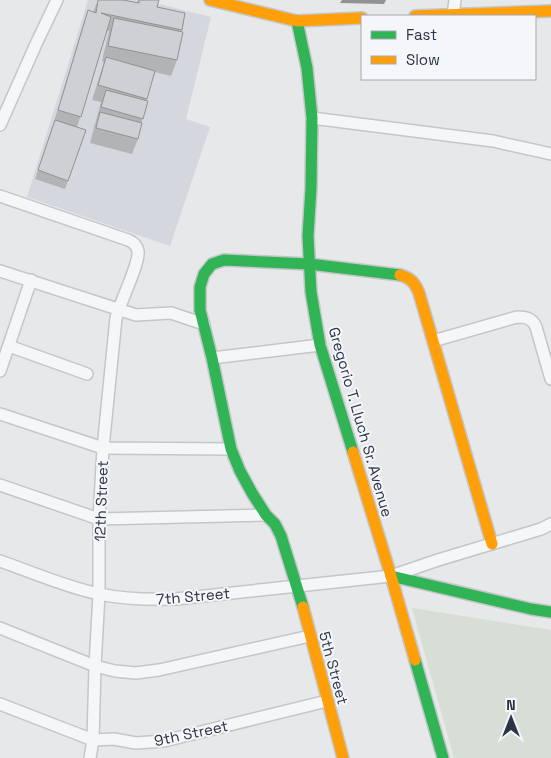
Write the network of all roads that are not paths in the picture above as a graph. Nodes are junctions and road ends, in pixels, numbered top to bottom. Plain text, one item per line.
1 (57, 0) edge
2 (210, 0) edge
3 (455, 0) edge
4 (551, 10) edge
5 (453, 15) joint
6 (361, 18) edge
7 (297, 21) junction
8 (312, 118) junction
9 (1, 119) edge
10 (551, 154) edge
11 (0, 196) edge
12 (309, 264) junction
13 (0, 271) edge
14 (32, 280) junction
15 (118, 309) junction
16 (204, 324) junction
17 (433, 341) junction
18 (320, 345) junction
19 (8, 346) junction
20 (212, 358) junction
21 (0, 371) edge
22 (550, 372) edge
23 (87, 374) dead end
24 (0, 414) edge
25 (103, 448) junction
26 (231, 449) junction
27 (0, 485) edge
28 (266, 515) junction
29 (100, 519) junction
30 (551, 524) edge
31 (492, 544) junction
32 (0, 561) edge
33 (391, 576) junction
34 (297, 586) junction
35 (99, 594) junction
36 (551, 612) edge
37 (0, 628) edge
38 (310, 636) junction
39 (95, 666) junction
40 (327, 701) junction
41 (0, 704) edge
42 (93, 740) junction
43 (90, 758) edge
44 (343, 758) edge
45 (443, 758) edge

1 - 9 street
2 - 7 street
3 - 5 street
4 - 5 street
6 - 7 street
7 - 8 street, Gregorio T. Lluch Sr. Avenue
8 - 10 street
8 - 12 street, Gregorio T. Lluch Sr. Avenue
11 - 15 street, 12th Street
12 - 16 street, 5th Street
12 - 17 street, 5th Street
12 - 18 street, Gregorio T. Lluch Sr. Avenue
13 - 14 street
14 - 15 street
14 - 19 street
15 - 16 street
15 - 25 street, 12th Street
16 - 20 street, 5th Street
17 - 22 street
17 - 31 street
18 - 20 street
18 - 33 street, Gregorio T. Lluch Sr. Avenue
19 - 21 street
19 - 23 street
20 - 26 street, 5th Street
24 - 25 street
25 - 26 street
25 - 29 street, 12th Street
26 - 28 street, 5th Street
27 - 29 street
28 - 29 street
28 - 34 street, 5th Street
29 - 35 street, 12th Street
30 - 31 street, 7th Street
31 - 33 street, 7th Street
32 - 35 street, 7th Street
33 - 34 street, 7th Street
33 - 36 street
33 - 45 street, Gregorio T. Lluch Sr. Avenue
34 - 35 street, 7th Street
34 - 38 street, 5th Street
35 - 39 street, 12th Street
37 - 39 street
38 - 39 street
38 - 40 street, 5th Street
39 - 42 street, 12th Street
40 - 42 street, 9th Street
40 - 44 street, 5th Street
41 - 42 street, 9th Street
42 - 43 street, 12th Street

